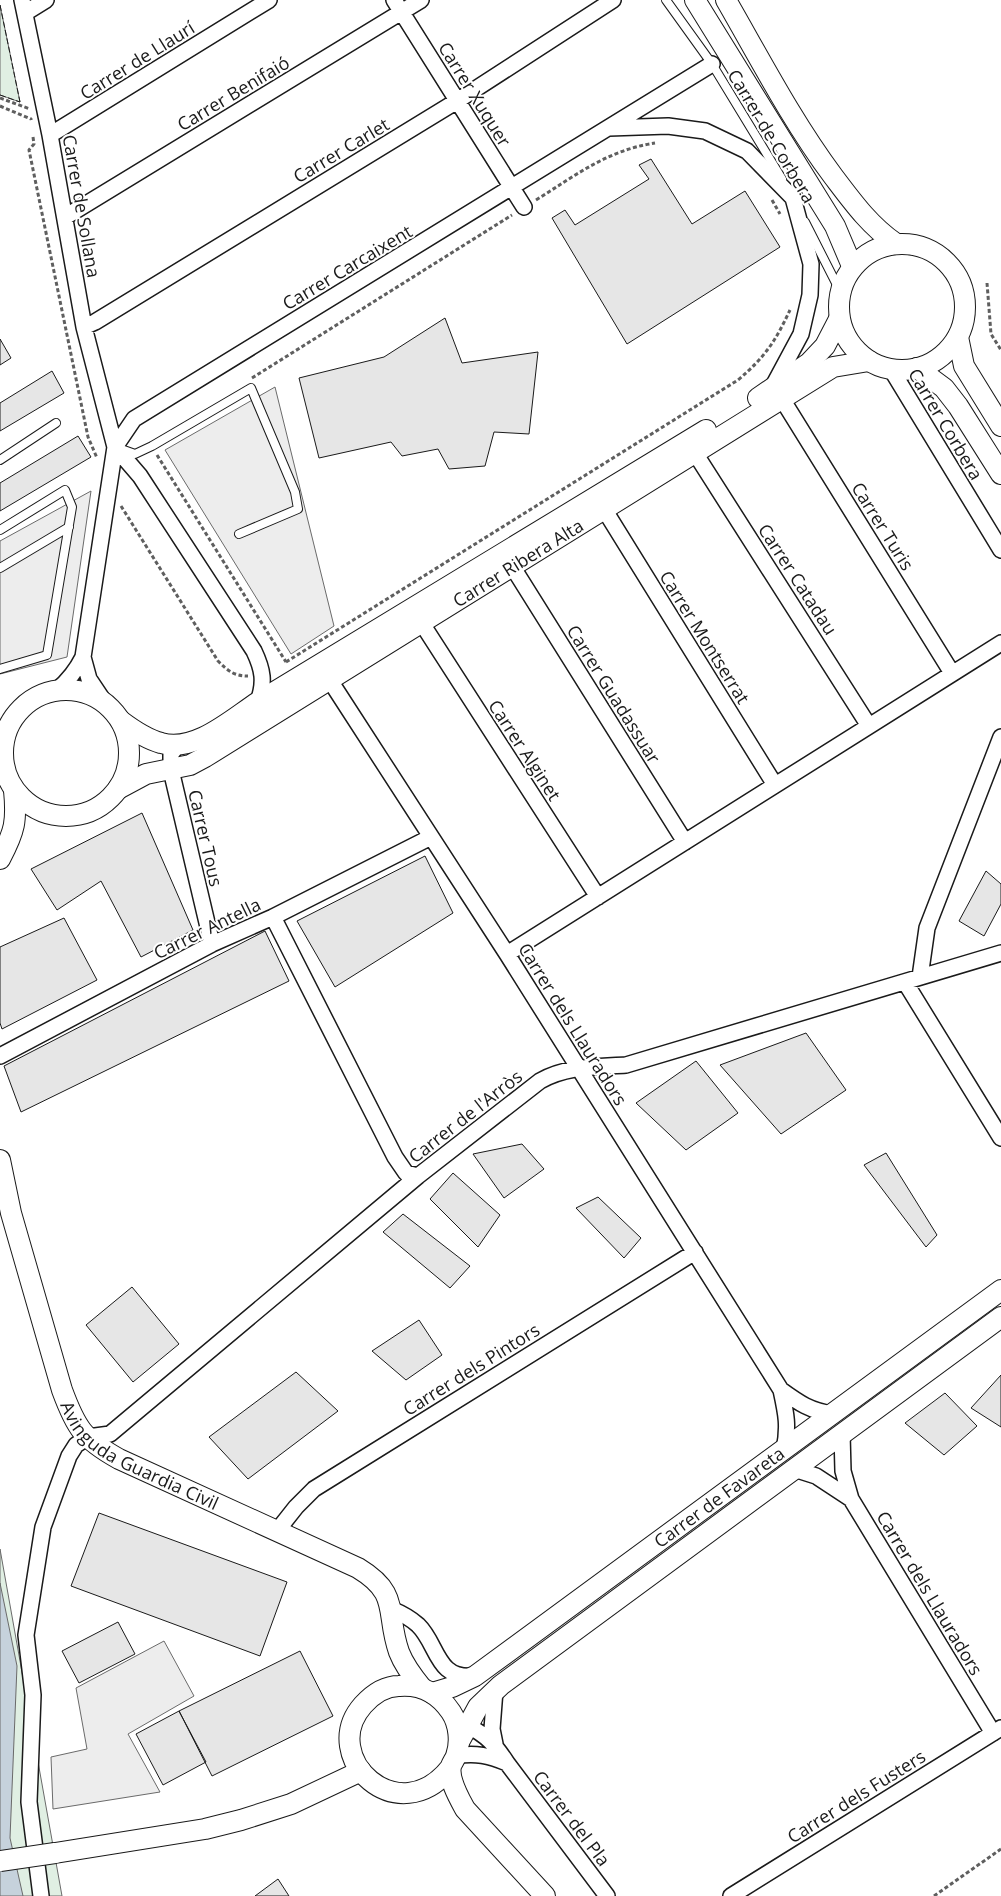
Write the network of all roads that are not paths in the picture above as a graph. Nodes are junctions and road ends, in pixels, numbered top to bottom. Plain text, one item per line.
1 (46, 0) edge
2 (269, 0) edge
3 (421, 0) edge
4 (614, 0) edge
5 (666, 0) edge
6 (695, 0) edge
7 (726, 0) edge
8 (24, 6) edge
9 (398, 6) edge
10 (712, 64) junction
11 (457, 102) junction
12 (608, 128) junction
13 (50, 135) junction
14 (511, 188) junction
15 (793, 198) junction
16 (524, 207) road end
17 (65, 217) junction
18 (895, 243) junction
19 (852, 266) junction
20 (839, 295) junction
21 (839, 319) junction
22 (84, 327) junction
23 (958, 336) junction
24 (868, 361) junction
25 (917, 368) junction
26 (891, 369) junction
27 (776, 394) junction
28 (56, 423) dead end
29 (1001, 426) edge
30 (115, 447) junction
31 (695, 453) junction
32 (0, 460) edge
33 (1001, 474) edge
34 (604, 509) junction
35 (69, 527) junction
36 (0, 530) edge
37 (239, 534) dead end
38 (1001, 550) edge
39 (512, 566) junction
40 (0, 568) edge
41 (421, 622) junction
42 (1001, 643) edge
43 (82, 657) junction
44 (0, 669) edge
45 (952, 673) junction
46 (329, 680) junction
47 (57, 690) junction
48 (258, 702) junction
49 (26, 703) junction
50 (105, 703) junction
51 (0, 707) edge
52 (120, 721) junction
53 (869, 726) junction
54 (1001, 737) edge
55 (1, 743) edge
56 (178, 745) junction
57 (171, 770) junction
58 (7, 780) edge
59 (775, 785) junction
60 (118, 788) junction
61 (58, 816) junction
62 (431, 837) junction
63 (10, 839) junction
64 (685, 842) junction
65 (0, 858) edge
66 (598, 897) junction
67 (273, 917) junction
68 (212, 944) junction
69 (1001, 953) edge
70 (507, 954) junction
71 (920, 977) junction
72 (905, 982) junction
73 (0, 1056) edge
74 (578, 1069) junction
75 (1001, 1138) edge
76 (0, 1160) edge
77 (418, 1176) junction
78 (696, 1252) junction
79 (1001, 1290) edge
80 (1001, 1317) edge
81 (781, 1390) junction
82 (833, 1414) junction
83 (842, 1434) junction
84 (88, 1437) junction
85 (784, 1450) junction
86 (794, 1469) junction
87 (851, 1499) junction
88 (277, 1531) junction
89 (391, 1610) junction
90 (398, 1650) junction
91 (476, 1676) junction
92 (384, 1689) junction
93 (427, 1690) junction
94 (495, 1690) junction
95 (997, 1730) edge
96 (495, 1744) junction
97 (458, 1747) junction
98 (507, 1763) junction
99 (361, 1771) junction
100 (420, 1792) junction
101 (465, 1809) junction
102 (0, 1861) edge
103 (41, 1896) edge
104 (545, 1896) edge
105 (607, 1896) edge
106 (731, 1896) edge

1 - 8 street
2 - 13 street, Carrer de Llaurí
3 - 9 street, Carrer Benifaió
4 - 11 street, Carrer Carlet
5 - 10 lane, Carrer de Corbera
6 - 19 street
7 - 18 street
8 - 13 street, Carrer de Sollana
9 - 11 street, Carrer Xuquer
9 - 17 street, Carrer Benifaió
10 - 12 street, Carrer Carcaixent
10 - 15 lane, Carrer de Corbera
11 - 14 street, Carrer Xuquer
11 - 22 street, Carrer Carlet
12 - 14 street, Carrer Carcaixent
12 - 15 street, Carrer Carcaixent
13 - 17 street, Carrer de Sollana
14 - 16 street, Carrer Xuquer
14 - 30 street, Carrer Carcaixent
15 - 20 lane, Carrer de Corbera
15 - 27 street, Carrer Ribera Alta
17 - 22 street, Carrer de Sollana
18 - 19 street
18 - 23 street
19 - 20 street
20 - 21 street
21 - 24 street
21 - 27 street, Carrer Ribera Alta
22 - 30 street, Carrer de Sollana
23 - 25 street
23 - 29 street
24 - 26 street
24 - 27 street, Carrer Ribera Alta
25 - 26 street
25 - 33 street
26 - 38 street, Carrer Corbera
27 - 31 street, Carrer Ribera Alta
27 - 45 street, Carrer Turis
27 - 48 street, Carrer Ribera Alta
28 - 32 lane
30 - 37 lane
30 - 43 street
30 - 48 street
31 - 34 street, Carrer Ribera Alta
31 - 53 street, Carrer Catadau
34 - 39 street, Carrer Ribera Alta
34 - 59 street, Carrer Montserrat
35 - 36 lane
35 - 40 lane
35 - 44 lane
39 - 41 street, Carrer Ribera Alta
39 - 64 street, Carrer Guadassuar
41 - 46 street, Carrer Ribera Alta
41 - 66 street, Carrer Alginet
42 - 45 street
43 - 47 street
43 - 50 street
45 - 53 street
46 - 57 street, Carrer Ribera Alta
46 - 62 street, Carrer dels Llauradors
47 - 49 street
47 - 50 street
48 - 56 street, Carrer Ribera Alta
49 - 51 street
49 - 55 street
50 - 52 street
52 - 56 street, Carrer Ribera Alta
52 - 60 street
53 - 59 street
54 - 71 street
55 - 58 street
56 - 57 street
57 - 60 street, Carrer Ribera Alta
57 - 68 street, Carrer Tous
58 - 61 street
58 - 63 street
59 - 64 street
60 - 61 street
61 - 63 street
62 - 67 street, Carrer Antella
62 - 70 street, Carrer dels Llauradors
63 - 65 street
64 - 66 street
66 - 70 street
67 - 68 street, Carrer Antella
67 - 77 street
68 - 73 street, Carrer Antella
69 - 71 street, Carrer de l'Arròs
70 - 74 street, Carrer dels Llauradors
71 - 72 street, Carrer de l'Arròs
72 - 74 street, Carrer de l'Arròs
72 - 75 street
74 - 77 street, Carrer de l'Arròs
74 - 78 street, Carrer dels Llauradors
76 - 84 street, Avinguda Guardia Civil
77 - 84 street, Carrer de l'Arròs
78 - 81 street, Carrer dels Llauradors
78 - 88 street, Carrer dels Pintors
79 - 82 street, Carrer de Favareta
80 - 83 street, Carrer de Favareta
81 - 82 street, Carrer dels Llauradors
81 - 85 street, Carrer dels Llauradors
82 - 85 street, Carrer de Favareta
83 - 86 street, Carrer de Favareta
83 - 87 street, Carrer dels Llauradors
84 - 88 street, Avinguda Guardia Civil
84 - 103 street
85 - 91 street, Carrer de Favareta
86 - 87 street, Carrer dels Llauradors
86 - 94 street, Carrer de Favareta
87 - 95 street, Carrer dels Llauradors
88 - 89 street, Avinguda Guardia Civil
89 - 90 street, Avinguda Guardia Civil
89 - 91 street
90 - 92 street
90 - 93 street
91 - 93 street, Carrer de Favareta
92 - 93 street
92 - 99 street
93 - 97 street
94 - 96 street, Carrer del Pla
94 - 97 street, Carrer de Favareta
95 - 106 street, Carrer dels Fusters
96 - 97 street, Carrer del Pla
96 - 98 street, Carrer del Pla
97 - 98 street
97 - 100 street
97 - 101 street
98 - 105 street, Carrer del Pla
99 - 100 street
99 - 102 street, bridge
100 - 101 street
101 - 104 street

